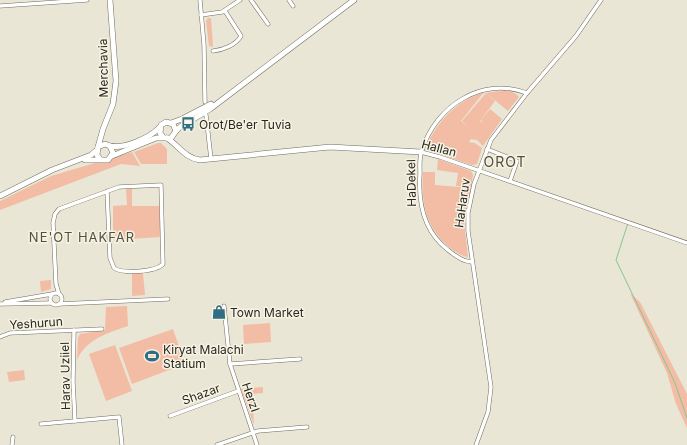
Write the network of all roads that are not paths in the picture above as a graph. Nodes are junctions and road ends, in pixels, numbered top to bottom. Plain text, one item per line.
1 (87, 0) edge
2 (110, 0) edge
3 (200, 0) edge
4 (240, 0) edge
5 (250, 0) edge
6 (289, 0) edge
7 (354, 0) edge
8 (601, 0) edge
9 (0, 6) edge
10 (293, 6) dead end
11 (225, 11) junction
12 (201, 15) junction
13 (268, 24) dead end
14 (213, 51) dead end
15 (254, 76) junction
16 (527, 93) junction
17 (205, 102) dead end
18 (206, 115) dead end
19 (171, 122) junction
20 (160, 128) junction
21 (102, 133) junction
22 (175, 133) junction
23 (165, 138) junction
24 (109, 145) junction
25 (177, 147) junction
26 (98, 148) junction
27 (487, 149) junction
28 (421, 152) junction
29 (112, 156) junction
30 (100, 159) junction
31 (211, 159) junction
32 (70, 164) junction
33 (478, 170) junction
34 (510, 181) junction
35 (107, 191) junction
36 (0, 196) edge
37 (687, 243) edge
38 (472, 262) junction
39 (56, 277) junction
40 (52, 294) junction
41 (60, 294) junction
42 (168, 299) dead end
43 (79, 302) junction
44 (0, 303) edge
45 (52, 303) junction
46 (59, 304) junction
47 (224, 306) dead end
48 (102, 329) dead end
49 (74, 330) junction
50 (0, 337) edge
51 (300, 359) dead end
52 (230, 364) junction
53 (238, 391) junction
54 (170, 416) dead end
55 (75, 420) junction
56 (41, 424) dead end
57 (307, 427) dead end
58 (253, 432) junction
59 (13, 437) dead end
60 (12, 445) edge
61 (122, 445) edge
62 (217, 445) edge
63 (257, 445) edge
64 (476, 445) edge

1 - 9 street
2 - 21 main road, Merchavia
3 - 12 street
4 - 11 street
5 - 13 street
6 - 10 street
7 - 15 main road
8 - 16 street, HaHaruv
11 - 12 street
11 - 14 street
12 - 17 street
15 - 19 main road
15 - 22 main road
16 - 27 street, HaHaruv
16 - 28 street
18 - 31 street
19 - 20 main road
19 - 22 main road
20 - 23 main road
20 - 24 main road
21 - 24 main road
21 - 26 main road, Merchavia
22 - 23 main road
22 - 25 main road
23 - 25 main road, HaIlan
23 - 29 main road
24 - 26 main road
24 - 29 main road
25 - 31 main road, HaIlan
26 - 30 main road
26 - 32 main road
27 - 33 street, HaHaruv
27 - 34 street
28 - 31 main road, HaIlan
28 - 33 street, HaIlan
28 - 38 street, HaDekel
29 - 30 main road
30 - 32 main road
32 - 36 main road
33 - 34 street, HaIlan
33 - 38 street, HaHaruv
34 - 37 street, HaIlan
35 - 35 street
35 - 39 street
38 - 64 street, HaHaruv
39 - 40 street
39 - 41 street
40 - 41 street
40 - 44 street
40 - 45 street
41 - 43 street
41 - 46 street
42 - 43 street
43 - 46 street
44 - 45 street
45 - 46 street
47 - 52 street, Herzl
48 - 49 street, Yeshurun
49 - 50 street, Yeshurun
49 - 55 street, Harav Uziiel
51 - 52 street
52 - 53 street, Herzl
53 - 54 street, Shazar
53 - 58 street, Herzl
55 - 56 street
55 - 61 street
57 - 58 street
58 - 62 street
58 - 63 street, Herzl
59 - 60 street

